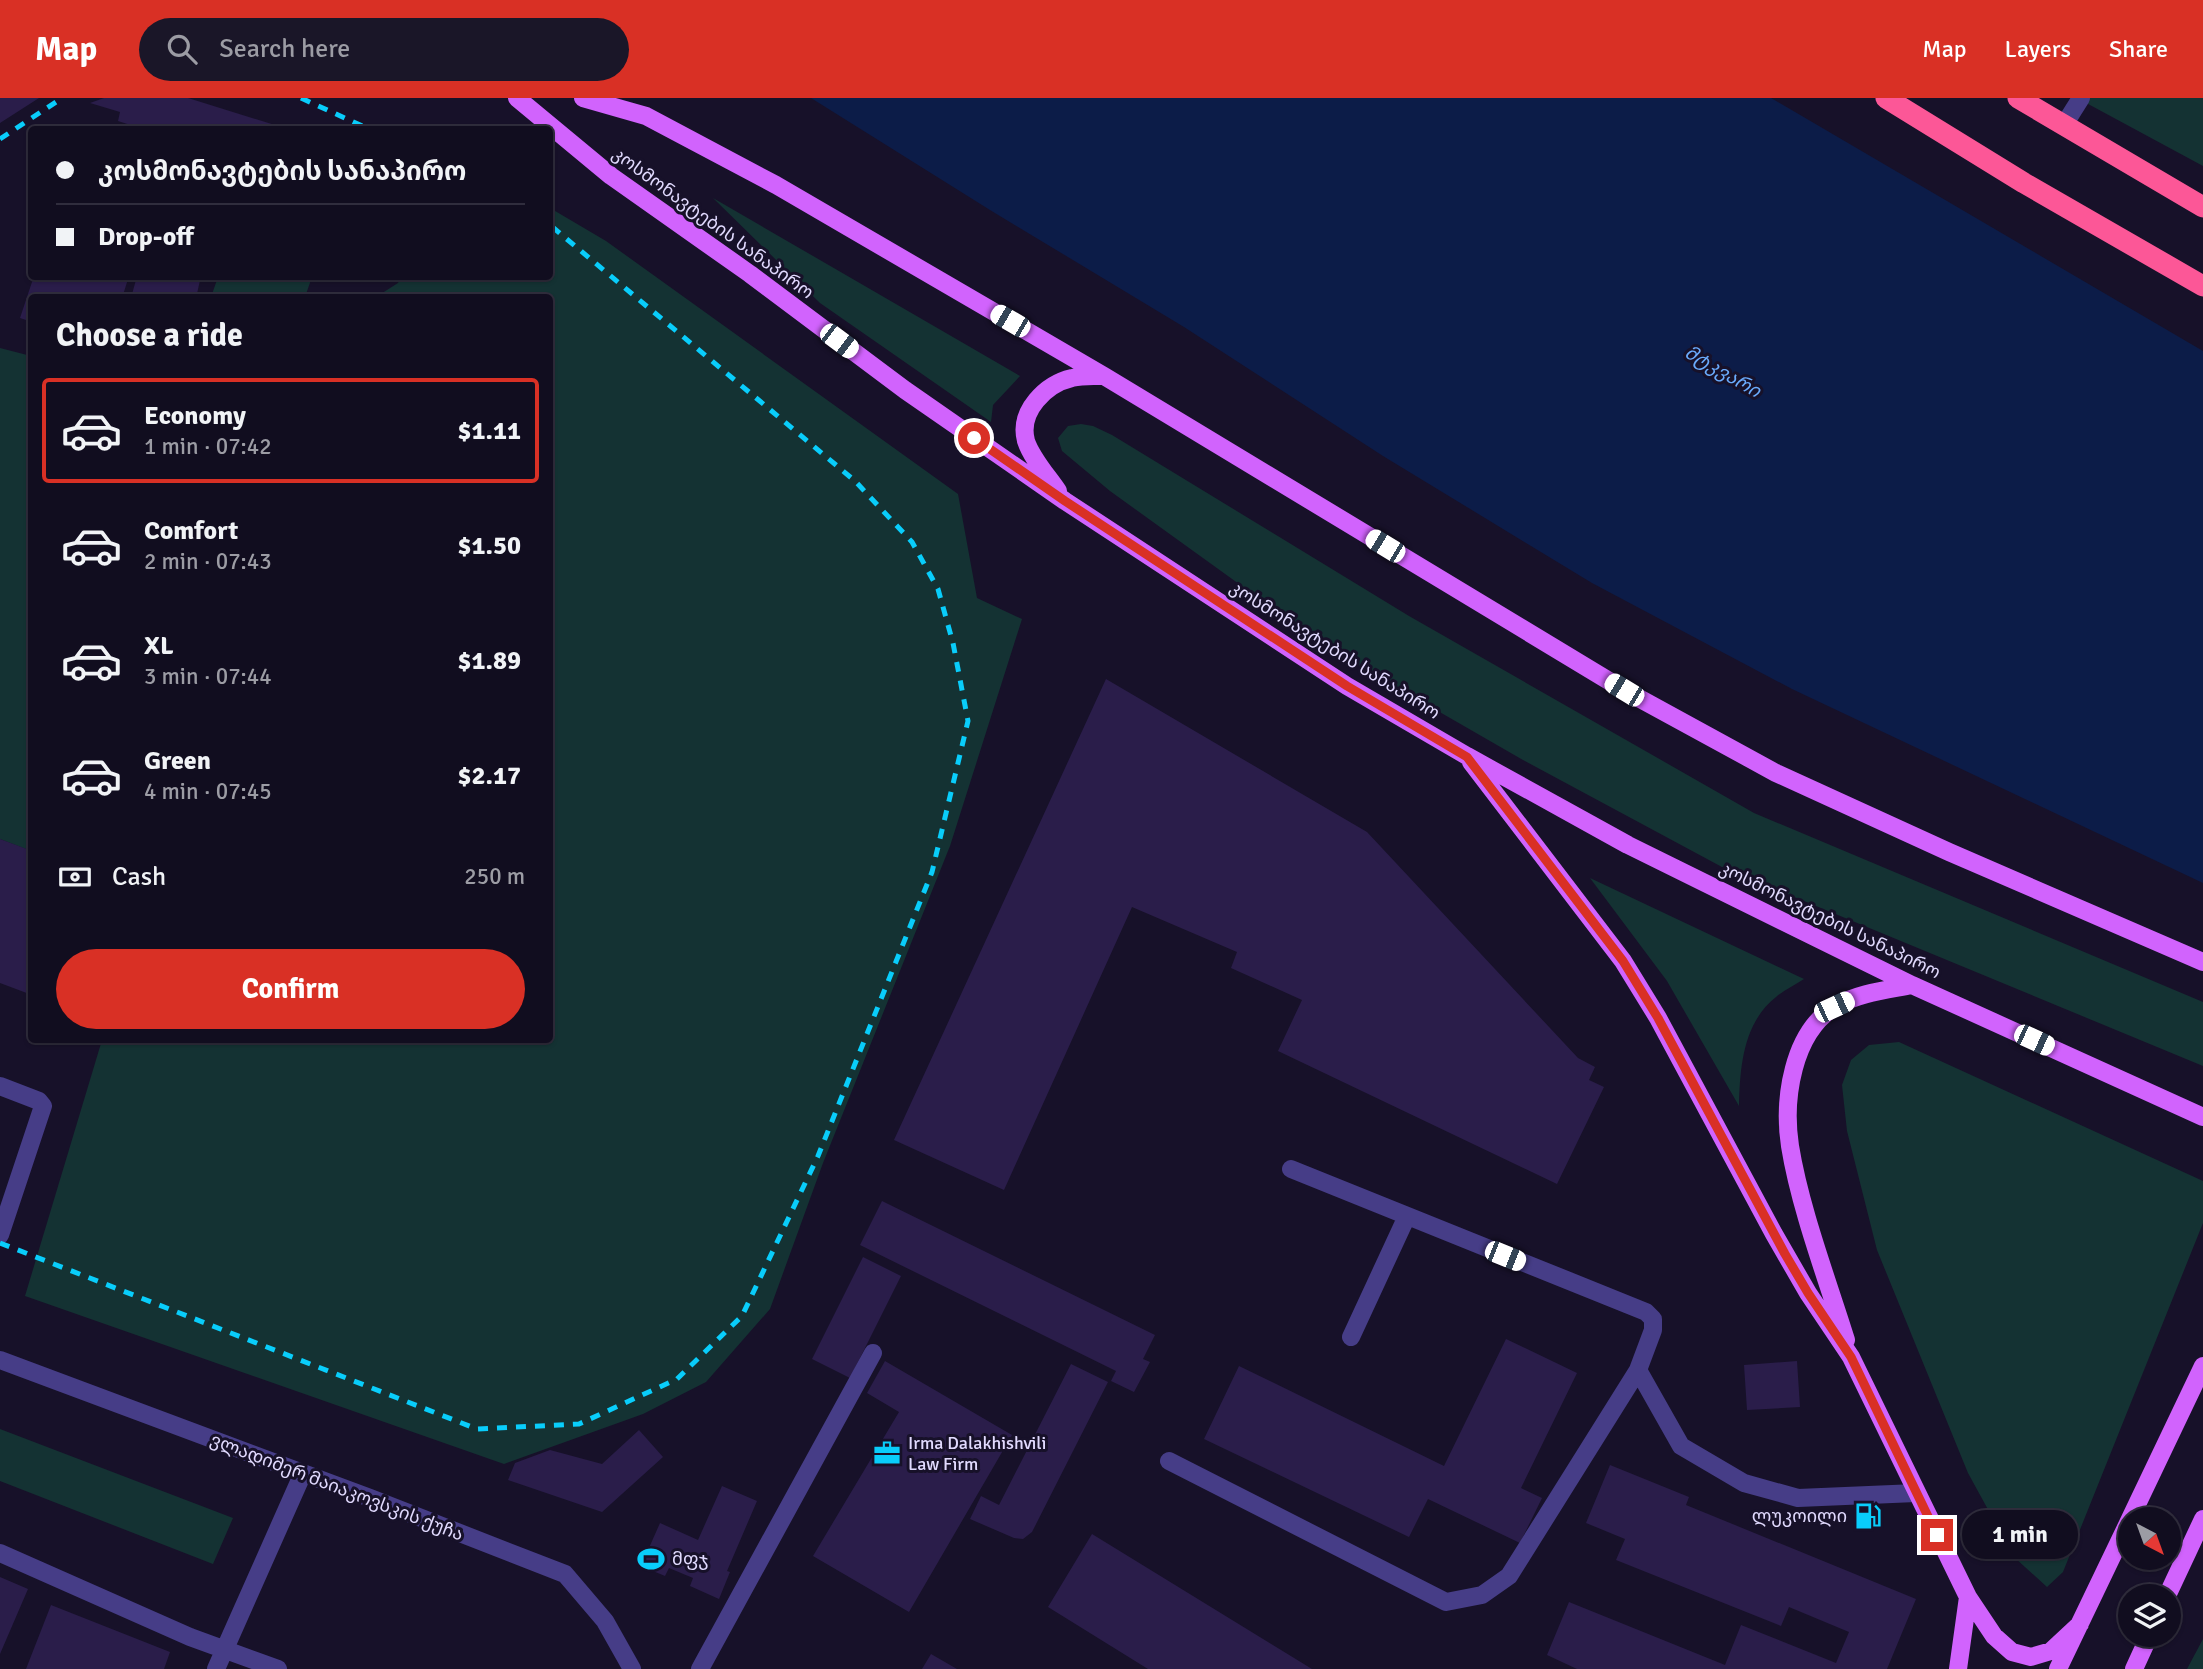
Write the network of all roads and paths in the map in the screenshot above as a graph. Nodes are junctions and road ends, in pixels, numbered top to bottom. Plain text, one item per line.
1 (517, 98) edge
2 (583, 98) edge
3 (1886, 98) edge
4 (2018, 98) edge
5 (2081, 98) edge
6 (2064, 125) junction
7 (551, 126) edge
8 (553, 128) edge
9 (2203, 206) edge
10 (2203, 286) edge
11 (1104, 376) junction
12 (1065, 501) junction
13 (1467, 757) junction
14 (2203, 962) edge
15 (1912, 985) junction
16 (0, 1086) edge
17 (2203, 1117) edge
18 (1291, 1169) dead end
19 (1407, 1216) junction
20 (0, 1235) edge
21 (1351, 1337) dead end
22 (873, 1353) dead end
23 (1851, 1357) junction
24 (0, 1360) edge
25 (2203, 1366) edge
26 (1638, 1370) junction
27 (1169, 1461) dead end
28 (303, 1473) junction
29 (1916, 1493) junction
30 (2136, 1507) edge
31 (2203, 1519) edge
32 (2118, 1544) edge
33 (0, 1553) edge
34 (2173, 1584) edge
35 (1968, 1597) junction
36 (2080, 1624) junction
37 (2144, 1647) edge
38 (225, 1648) junction
39 (216, 1669) edge
40 (278, 1669) edge
41 (632, 1669) edge
42 (700, 1669) edge
43 (1958, 1669) edge
44 (2058, 1669) edge
45 (2134, 1669) edge

1 - 7 main road, კოსმონავტების სანაპირო
2 - 11 main road
3 - 10 highway
4 - 6 highway
5 - 6 street
6 - 9 highway
8 - 12 main road, კოსმონავტების სანაპირო
11 - 12 main road
11 - 14 main road
12 - 13 main road, კოსმონავტების სანაპირო
13 - 15 main road, კოსმონავტების სანაპირო
13 - 23 main road
15 - 17 main road, კოსმონავტების სანაპირო
15 - 23 main road
16 - 20 street
18 - 19 street
19 - 21 street
19 - 26 street
22 - 42 street
23 - 29 main road
24 - 28 street, ვლადიმერ მაიაკოვსკის ქუჩა
25 - 30 main road
26 - 27 street
26 - 29 street
28 - 38 street
28 - 41 street, ვლადიმერ მაიაკოვსკის ქუჩა
29 - 35 main road
31 - 34 main road
32 - 36 main road
33 - 38 street
35 - 36 main road
35 - 43 main road
36 - 44 main road
37 - 45 main road
38 - 39 street
38 - 40 street

